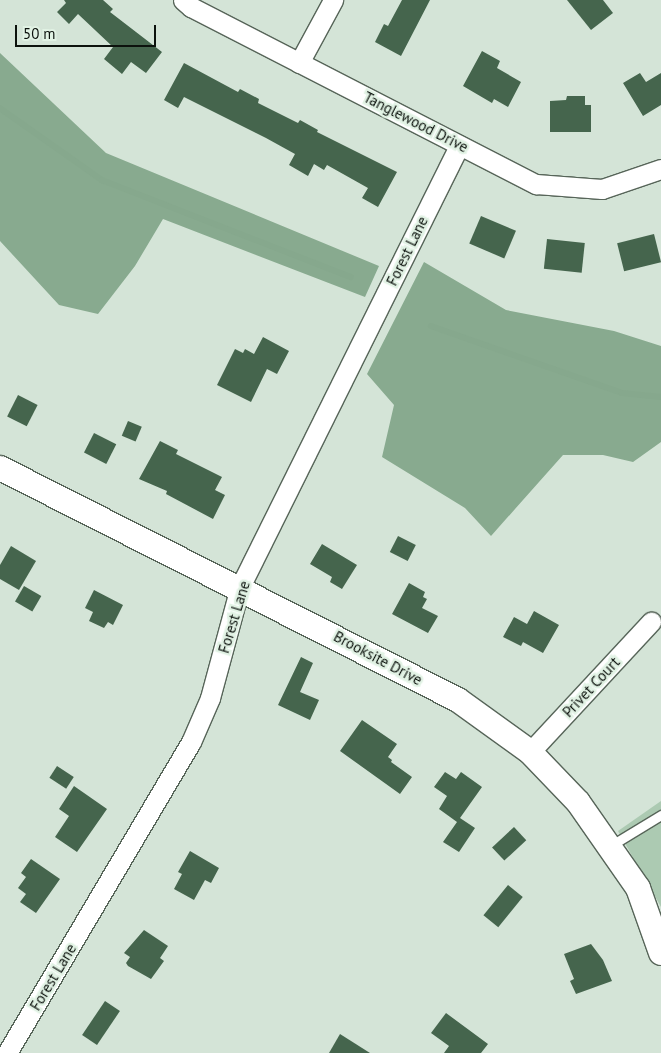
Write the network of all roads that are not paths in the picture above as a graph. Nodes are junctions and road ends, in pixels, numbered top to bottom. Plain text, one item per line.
1 (183, 0) edge
2 (333, 0) edge
3 (299, 63) junction
4 (459, 145) junction
5 (661, 169) edge
6 (0, 468) edge
7 (240, 587) junction
8 (651, 622) dead end
9 (530, 752) junction
10 (661, 814) edge
11 (609, 846) junction
12 (660, 944) edge
13 (7, 1053) edge

1 - 3 street, Tanglewood Drive
2 - 3 street
3 - 4 street, Tanglewood Drive
4 - 5 street, Tanglewood Drive
4 - 7 street, Forest Lane
6 - 7 street, Brooksite Drive
7 - 9 street, Brooksite Drive
7 - 13 street, Forest Lane
8 - 9 street, Privet Court
9 - 11 street, Brooksite Drive
10 - 11 lane
11 - 12 street, Brooksite Drive

